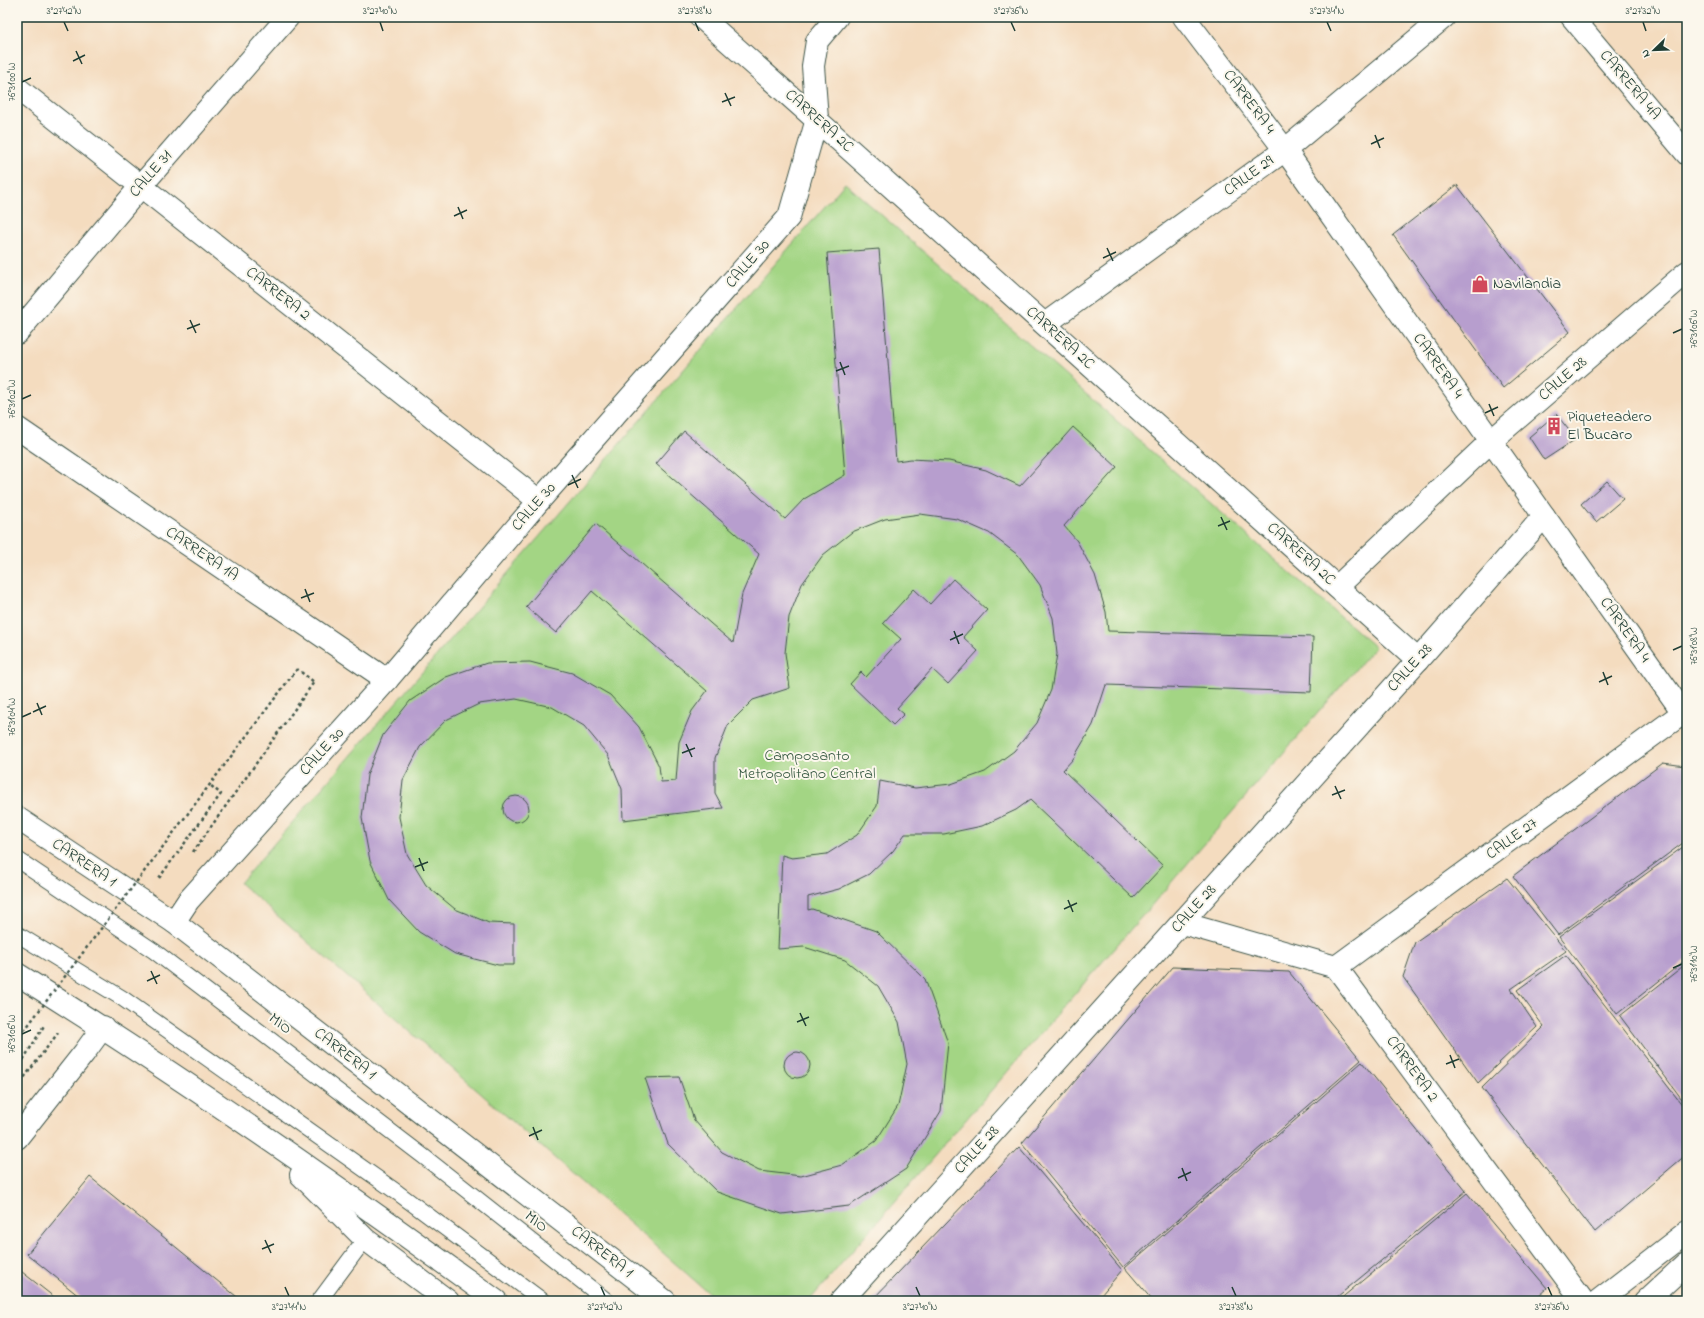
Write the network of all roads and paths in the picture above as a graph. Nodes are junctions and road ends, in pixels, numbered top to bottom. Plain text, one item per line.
1 (288, 17) edge
2 (701, 17) edge
3 (837, 17) edge
4 (1184, 17) edge
5 (1444, 17) edge
6 (1572, 17) edge
7 (17, 88) edge
8 (817, 119) junction
9 (1285, 150) junction
10 (1687, 154) edge
11 (141, 186) junction
12 (1687, 272) edge
13 (1045, 324) junction
14 (17, 333) edge
15 (17, 428) edge
16 (1490, 441) junction
17 (539, 501) junction
18 (1544, 516) junction
19 (1337, 587) junction
20 (1418, 660) junction
21 (387, 680) junction
22 (1686, 714) edge
23 (210, 785) junction
24 (17, 818) edge
25 (190, 855) dead end
26 (17, 859) edge
27 (158, 879) dead end
28 (174, 922) junction
29 (1182, 923) junction
30 (17, 934) edge
31 (1336, 967) junction
32 (17, 974) edge
33 (46, 1023) dead end
34 (103, 1027) junction
35 (58, 1032) dead end
36 (17, 1040) edge
37 (17, 1070) edge
38 (17, 1087) edge
39 (262, 1136) junction
40 (17, 1138) edge
41 (1687, 1232) edge
42 (365, 1239) junction
43 (1687, 1263) edge
44 (319, 1301) edge
45 (448, 1301) edge
46 (496, 1301) edge
47 (543, 1301) edge
48 (607, 1301) edge
49 (665, 1301) edge
50 (842, 1301) edge
51 (1583, 1301) edge
52 (1598, 1301) edge
53 (1646, 1301) edge

1 - 11 street, CALLE 31
2 - 8 street, CARRERA 2C
3 - 8 street, CALLE 30
4 - 9 street, CARRERA 4
5 - 9 street, CALLE 29
6 - 10 street, CARRERA 4A
7 - 11 street, CARRERA 2
8 - 13 street, CARRERA 2C
8 - 17 street, CALLE 30
9 - 13 street, CALLE 29
9 - 16 street, CARRERA 4
11 - 14 street, CALLE 31
11 - 17 street, CARRERA 2
12 - 16 street, CALLE 28
13 - 19 street, CARRERA 2C
15 - 21 street, CARRERA 1A
16 - 18 street, CARRERA 4
16 - 19 street, CALLE 28
17 - 21 street, CALLE 30
18 - 20 street, CALLE 28
18 - 22 street, CARRERA 4
19 - 20 street, CARRERA 2C
20 - 29 street, CALLE 28
21 - 28 street, CALLE 30
22 - 31 street, CALLE 27
23 - 25 path, bridge
23 - 27 path
23 - 36 path, bridge
24 - 28 street, CARRERA 1
26 - 48 lane, MIO
28 - 49 street, CARRERA 1
29 - 31 street
29 - 50 street, CALLE 28
30 - 47 lane
31 - 51 street, CARRERA 2
32 - 34 street
33 - 37 path
34 - 39 street
34 - 40 street
35 - 38 path
39 - 42 street
39 - 46 street
41 - 52 street
42 - 44 lane
42 - 45 street
43 - 53 street

